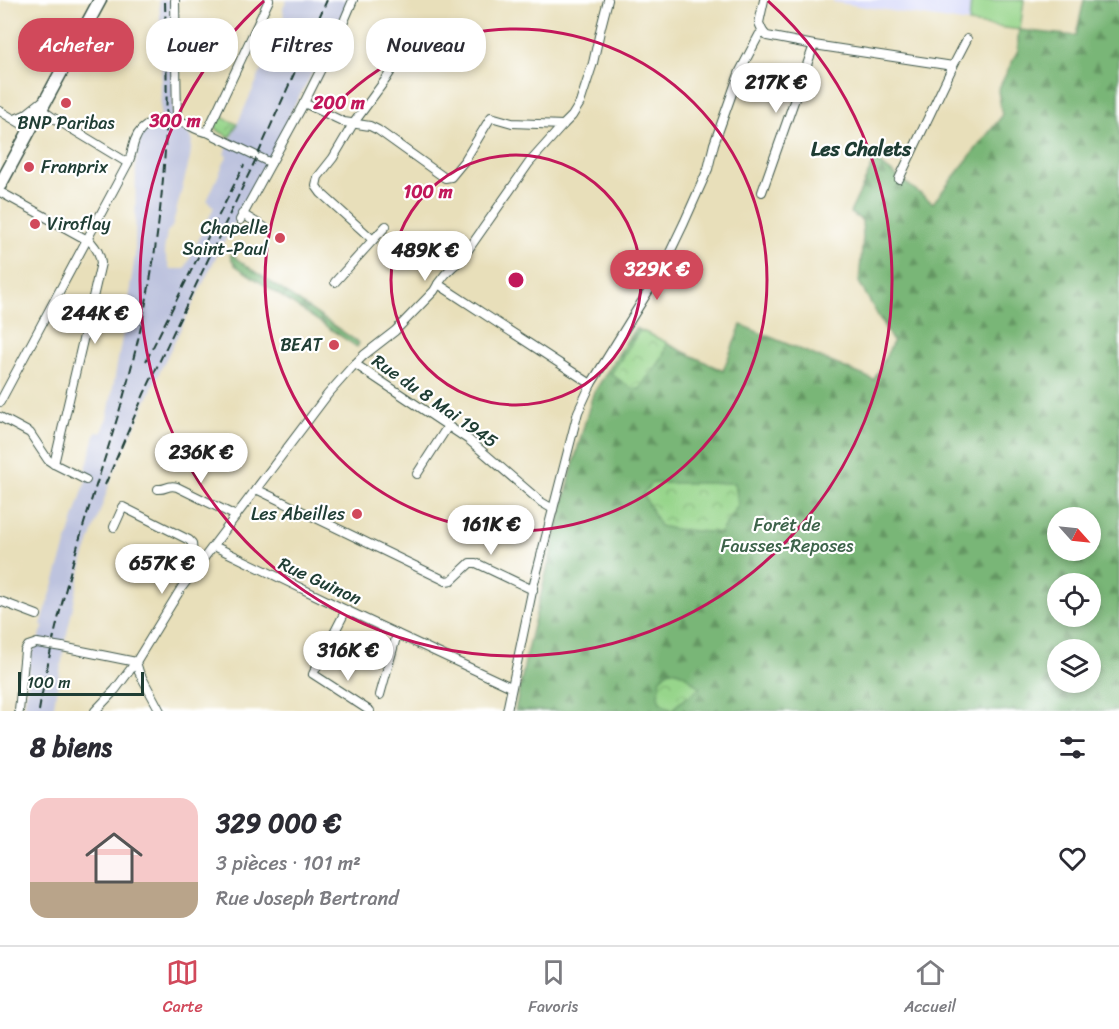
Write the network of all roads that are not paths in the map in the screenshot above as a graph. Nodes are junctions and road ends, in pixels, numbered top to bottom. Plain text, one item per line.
1 (100, 0) edge
2 (175, 0) edge
3 (269, 0) edge
4 (352, 0) edge
5 (608, 0) edge
6 (764, 0) edge
7 (763, 32) junction
8 (967, 39) dead end
9 (814, 45) junction
10 (953, 66) junction
11 (390, 72) edge
12 (47, 97) junction
13 (304, 103) junction
14 (41, 109) junction
15 (0, 111) edge
16 (15, 119) junction
17 (177, 120) junction
18 (353, 124) junction
19 (562, 125) junction
20 (30, 129) junction
21 (207, 132) junction
22 (128, 163) junction
23 (271, 163) junction
24 (899, 179) dead end
25 (0, 185) edge
26 (0, 192) edge
27 (762, 192) dead end
28 (386, 226) dead end
29 (264, 227) dead end
30 (86, 240) junction
31 (374, 240) junction
32 (335, 282) dead end
33 (438, 284) junction
34 (355, 364) junction
35 (591, 384) junction
36 (0, 402) edge
37 (0, 417) edge
38 (448, 426) junction
39 (54, 464) junction
40 (417, 474) dead end
41 (86, 480) dead end
42 (158, 489) dead end
43 (256, 489) junction
44 (553, 509) junction
45 (236, 516) junction
46 (114, 527) dead end
47 (214, 546) junction
48 (200, 565) junction
49 (533, 590) junction
50 (0, 601) edge
51 (346, 610) junction
52 (37, 615) dead end
53 (397, 634) junction
54 (136, 662) junction
55 (512, 687) junction
56 (380, 695) dead end
57 (19, 711) edge
58 (95, 711) edge
59 (160, 711) edge
60 (370, 711) edge
61 (507, 711) edge

1 - 12 main road
2 - 17 street
3 - 21 street
4 - 13 street
5 - 19 street
6 - 7 street
7 - 9 street
7 - 35 street
8 - 10 street
9 - 10 street
9 - 27 street
10 - 24 street
11 - 18 street
12 - 14 main road
12 - 16 street
13 - 18 street
13 - 23 street
14 - 20 main road
14 - 22 street
15 - 16 street
16 - 20 street
17 - 21 street
17 - 22 street
18 - 19 street
18 - 31 street
19 - 33 street
20 - 25 main road
21 - 23 street
22 - 30 street
23 - 29 street
26 - 30 street
28 - 31 street
30 - 36 street
30 - 39 street
31 - 32 street
33 - 34 street
33 - 35 street
34 - 38 street, Rue du 8 Mai 1945
34 - 43 street
35 - 44 street
37 - 39 street
38 - 40 street
38 - 44 street, Rue du 8 Mai 1945
39 - 41 street
42 - 45 street
43 - 45 street
43 - 49 street
44 - 49 street
45 - 47 street
46 - 48 street
47 - 48 street
47 - 51 street, Rue Guinon
48 - 54 street
49 - 55 street
50 - 52 street
51 - 53 street, Rue Guinon
51 - 60 street
53 - 55 street, Rue Guinon
53 - 56 street
54 - 57 street, bridge
54 - 58 street
54 - 59 street
55 - 61 street

